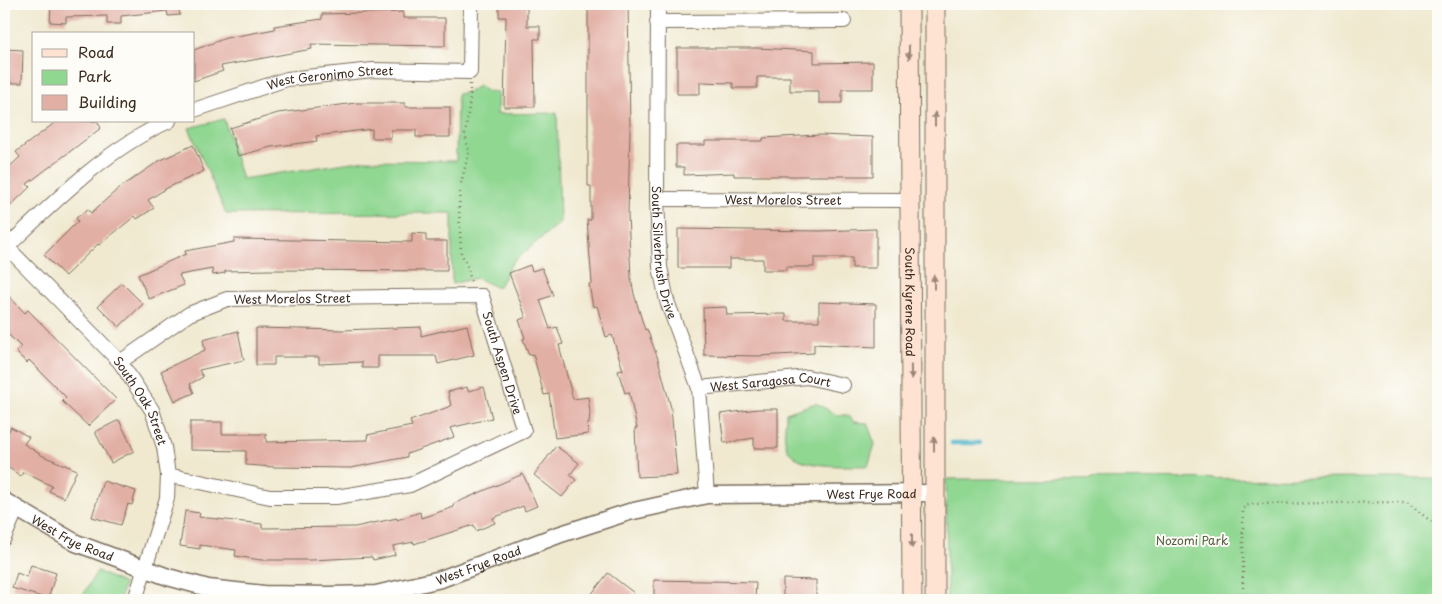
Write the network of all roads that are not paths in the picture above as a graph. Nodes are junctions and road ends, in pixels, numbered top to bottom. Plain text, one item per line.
1 (471, 4) edge
2 (658, 4) edge
3 (908, 4) edge
4 (935, 4) edge
5 (844, 21) dead end
6 (657, 22) junction
7 (195, 110) edge
8 (167, 122) edge
9 (657, 199) junction
10 (909, 200) junction
11 (5, 246) edge
12 (478, 296) joint
13 (120, 362) junction
14 (843, 385) dead end
15 (699, 388) junction
16 (168, 475) junction
17 (912, 492) junction
18 (934, 493) junction
19 (707, 495) junction
20 (10, 505) edge
21 (4, 538) edge
22 (145, 569) junction
23 (328, 598) edge
24 (135, 600) edge
25 (912, 600) edge
26 (935, 600) edge

1 - 7 street, West Geronimo Street
2 - 6 street, South Silverbrush Drive
3 -> 10 main road, South Kyrene Road
18 -> 4 main road, South Kyrene Road
5 - 6 street
6 - 9 street, South Silverbrush Drive
8 - 11 street
9 - 10 street, West Morelos Street
9 - 15 street, South Silverbrush Drive
10 -> 17 main road, South Kyrene Road
11 - 13 street, South Oak Street
12 - 13 street, West Morelos Street
12 - 16 street, South Aspen Drive
13 - 16 street, South Oak Street
14 - 15 street, West Saragosa Court
15 - 19 street, South Silverbrush Drive
16 - 22 street, South Oak Street
17 - 18 street, West Frye Road
17 - 19 street, West Frye Road
17 -> 25 main road, South Kyrene Road
18 - 26 main road, South Kyrene Road
19 - 23 street, West Frye Road
20 - 21 street
20 - 22 street, West Frye Road
22 - 23 street, West Frye Road
22 - 24 street, South Oak Street

